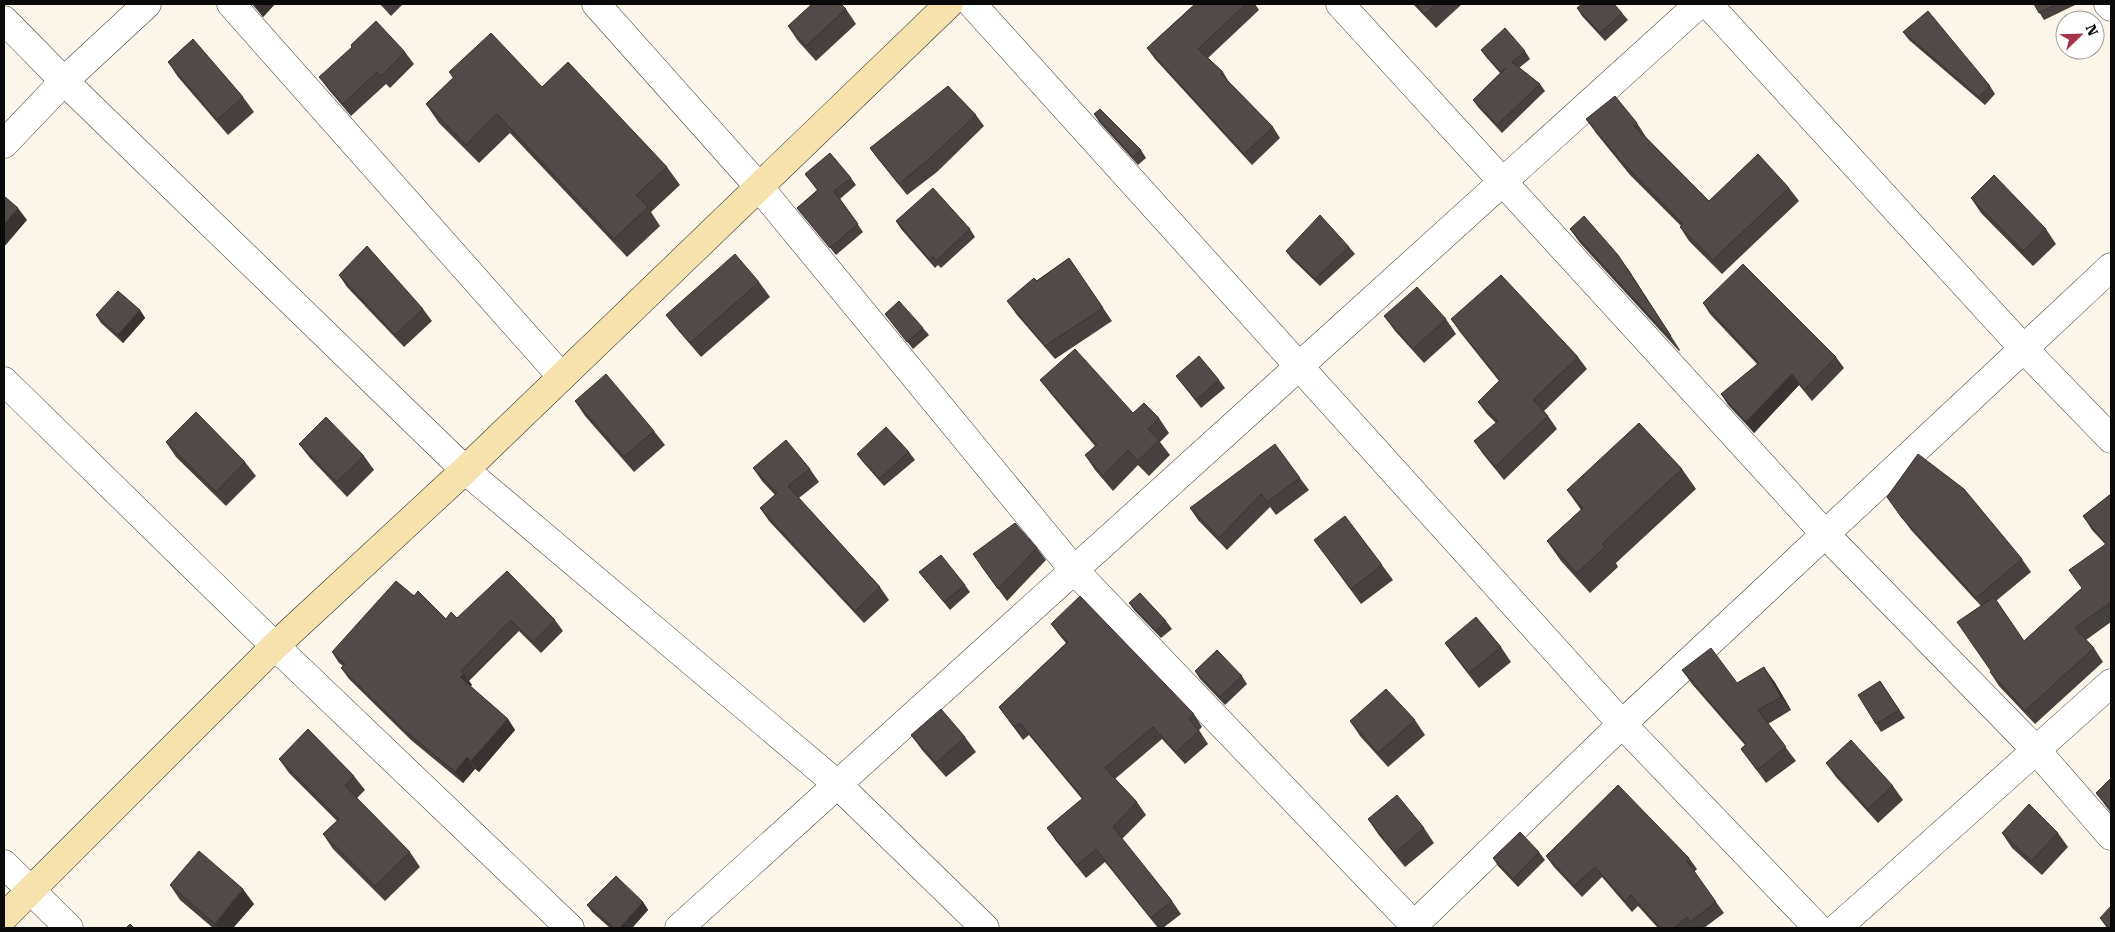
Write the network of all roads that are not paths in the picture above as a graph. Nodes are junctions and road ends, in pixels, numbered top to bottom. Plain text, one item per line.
1 (147, 4) edge
2 (231, 4) edge
3 (596, 4) edge
4 (948, 4) edge
5 (972, 4) edge
6 (1340, 4) edge
7 (1699, 4) edge
8 (1708, 4) edge
9 (2108, 4) edge
10 (2111, 7) edge
11 (4, 20) edge
12 (64, 81) junction
13 (4, 144) edge
14 (1504, 181) junction
15 (760, 188) junction
16 (2111, 267) edge
17 (2024, 349) junction
18 (1300, 366) junction
19 (562, 376) junction
20 (4, 381) edge
21 (2111, 439) edge
22 (465, 470) junction
23 (1826, 534) junction
24 (1074, 570) junction
25 (275, 646) junction
26 (2111, 682) edge
27 (1622, 724) junction
28 (2036, 750) junction
29 (837, 784) junction
30 (2111, 836) edge
31 (4, 864) edge
32 (31, 889) junction
33 (4, 917) edge
34 (1414, 927) edge
35 (69, 928) edge
36 (570, 928) edge
37 (680, 928) edge
38 (985, 928) edge
39 (1818, 928) edge
40 (1837, 928) edge

1 - 12 street
2 - 19 street
3 - 15 street
4 - 15 street
5 - 18 street
6 - 14 street
7 - 14 street
8 - 17 street
9 - 10 street
11 - 12 street
12 - 13 street
12 - 22 street
14 - 18 street
14 - 23 street
15 - 19 street
15 - 24 street
16 - 17 street
17 - 21 street
17 - 23 street
18 - 24 street
18 - 27 street
19 - 22 street
20 - 25 street
22 - 25 street
22 - 29 street
23 - 27 street
23 - 28 street
24 - 29 street
24 - 34 street
25 - 32 street
25 - 36 street
26 - 28 street
27 - 34 street
27 - 39 street
28 - 30 street
28 - 40 street
29 - 37 street
29 - 38 street
31 - 32 street
32 - 33 street
32 - 35 street

